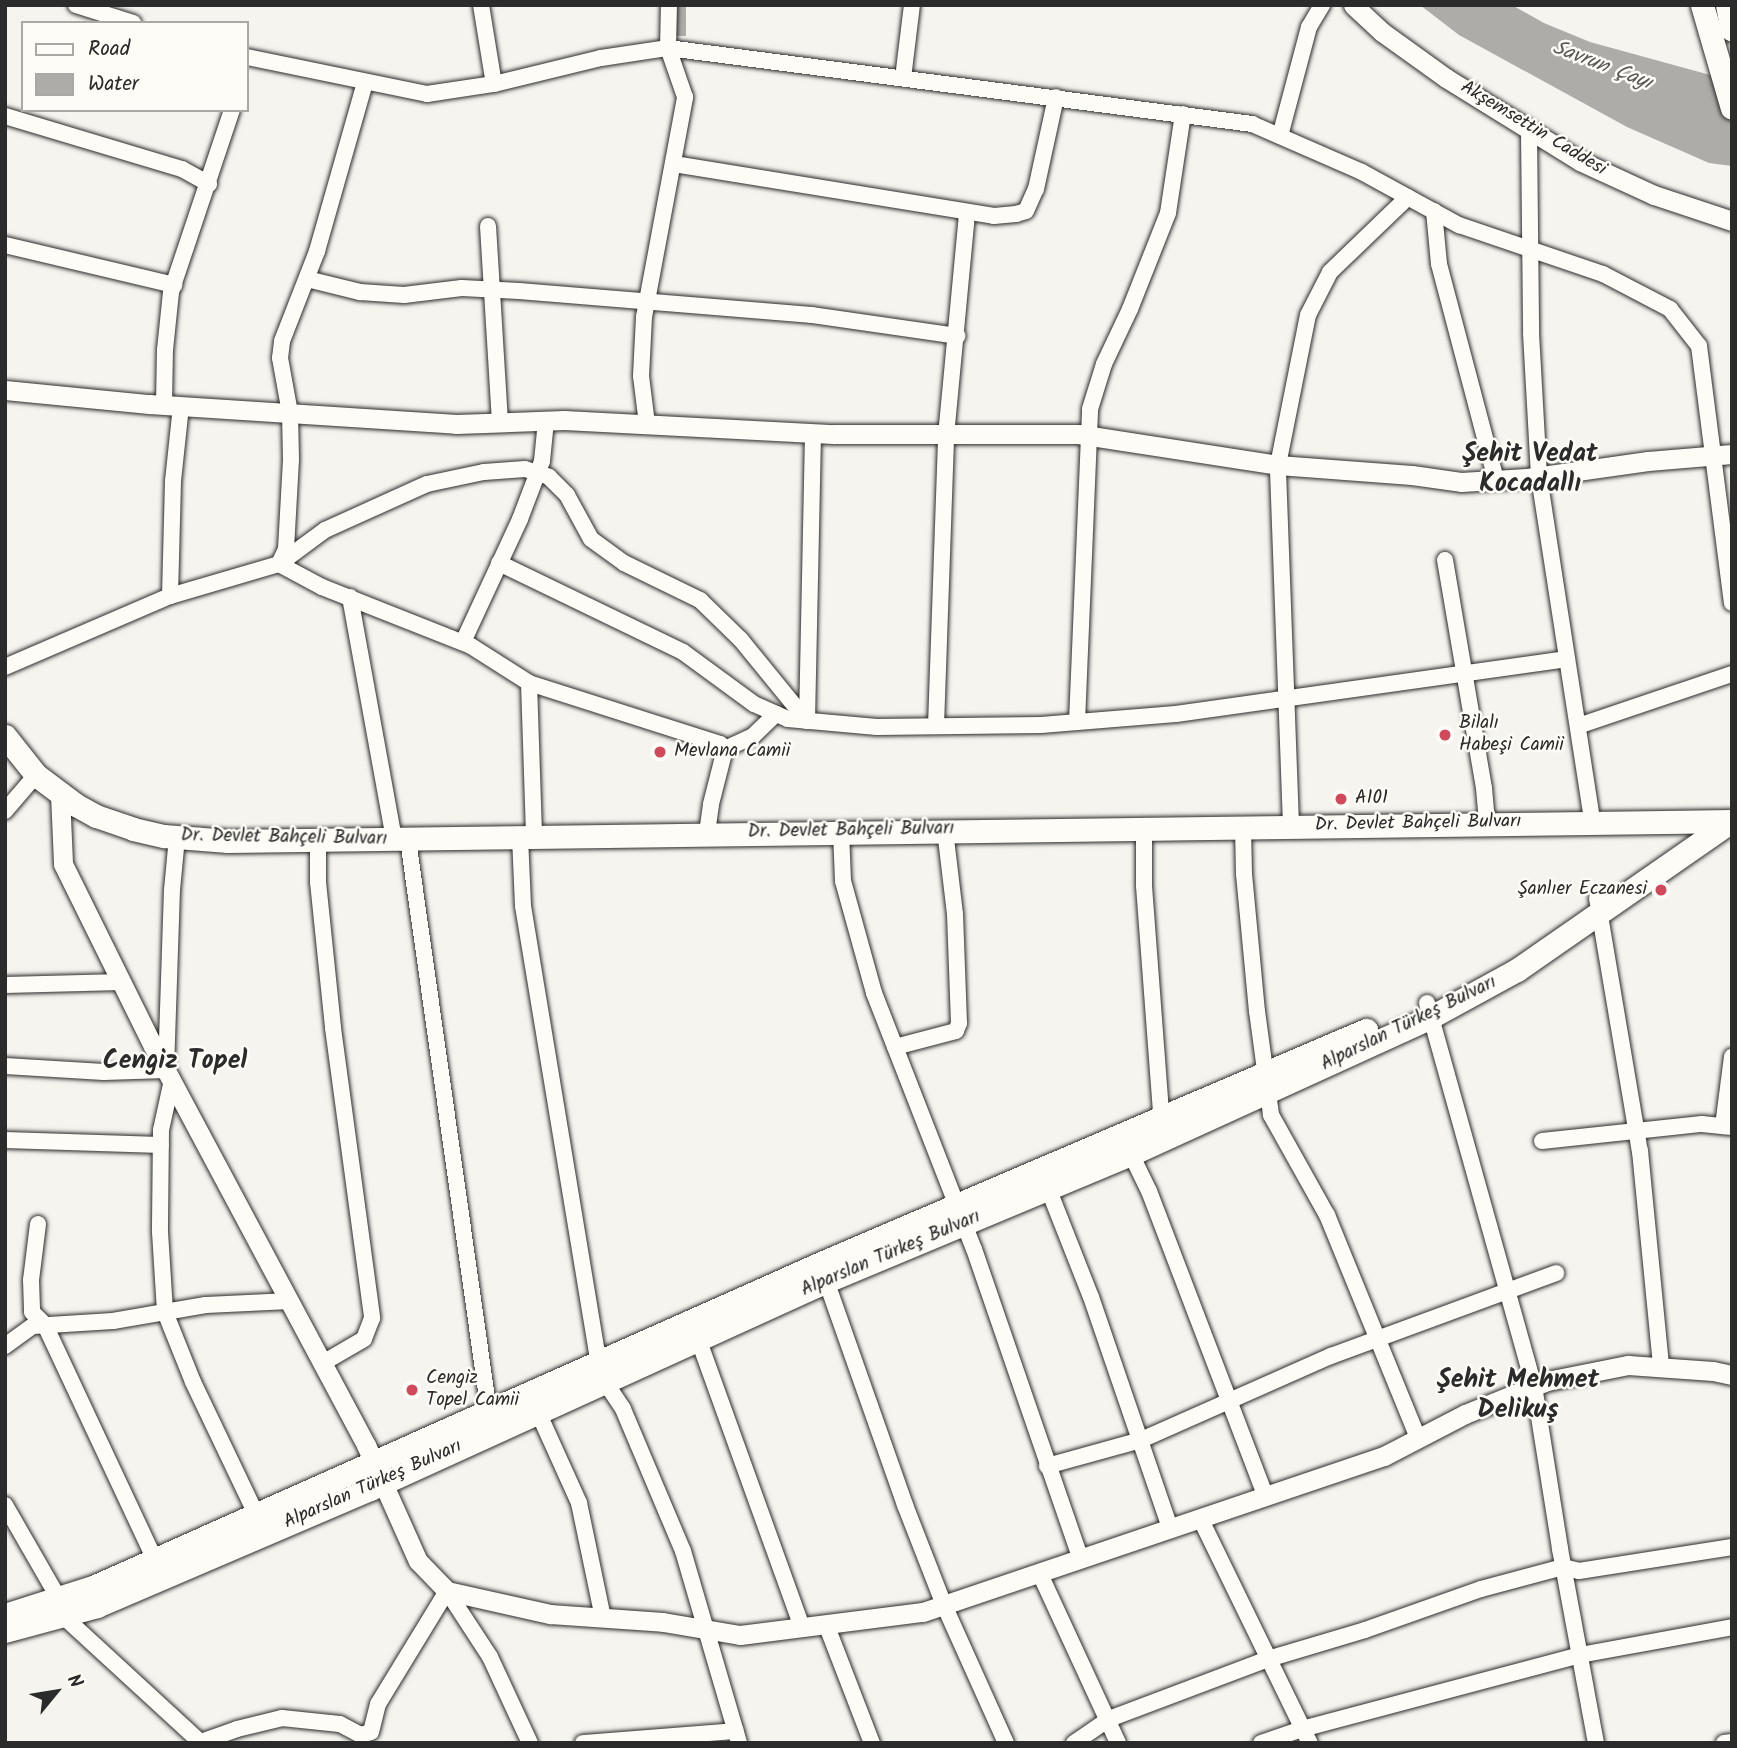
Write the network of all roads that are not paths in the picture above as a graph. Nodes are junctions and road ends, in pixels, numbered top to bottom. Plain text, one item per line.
1 (76, 5) edge
2 (481, 5) edge
3 (669, 5) edge
4 (912, 5) edge
5 (1322, 5) edge
6 (1353, 5) edge
7 (1704, 14) edge
8 (128, 21) edge
9 (668, 48) junction
10 (248, 59) edge
11 (903, 78) junction
12 (365, 83) junction
13 (494, 84) junction
14 (1056, 97) junction
15 (1732, 108) edge
16 (231, 112) edge
17 (1183, 114) junction
18 (5, 116) edge
19 (1529, 131) junction
20 (1280, 136) junction
21 (674, 164) junction
22 (209, 184) junction
23 (1408, 197) junction
24 (1434, 211) junction
25 (967, 212) junction
26 (1732, 221) edge
27 (488, 226) dead end
28 (5, 245) edge
29 (1530, 251) junction
30 (307, 279) junction
31 (174, 285) junction
32 (494, 289) junction
33 (647, 302) junction
34 (957, 335) junction
35 (5, 390) edge
36 (173, 405) junction
37 (290, 413) junction
38 (545, 421) junction
39 (500, 423) junction
40 (647, 424) junction
41 (813, 432) junction
42 (946, 436) junction
43 (1090, 436) junction
44 (1722, 455) edge
45 (1278, 465) junction
46 (538, 471) junction
47 (1539, 477) junction
48 (1496, 480) junction
49 (1445, 560) dead end
50 (499, 563) junction
51 (279, 564) junction
52 (170, 596) junction
53 (350, 597) junction
54 (1732, 603) edge
55 (463, 642) junction
56 (1567, 659) junction
57 (5, 667) edge
58 (1464, 673) junction
59 (1732, 674) edge
60 (529, 683) junction
61 (1284, 698) junction
62 (776, 714) junction
63 (807, 721) junction
64 (1077, 722) junction
65 (936, 726) junction
66 (1578, 726) junction
67 (5, 736) edge
68 (725, 749) junction
69 (36, 775) junction
70 (60, 794) junction
71 (5, 811) edge
72 (1592, 821) junction
73 (1731, 821) edge
74 (1291, 825) junction
75 (1487, 825) junction
76 (1243, 827) junction
77 (1144, 828) junction
78 (945, 830) junction
79 (841, 831) junction
80 (707, 833) junction
81 (527, 837) junction
82 (177, 838) junction
83 (401, 839) junction
84 (318, 841) junction
85 (1598, 906) junction
86 (122, 982) junction
87 (5, 985) edge
88 (1429, 1010) junction
89 (895, 1047) junction
90 (1732, 1057) edge
91 (5, 1066) edge
92 (169, 1075) junction
93 (1267, 1083) junction
94 (1727, 1126) edge
95 (1163, 1128) junction
96 (1636, 1129) junction
97 (5, 1140) edge
98 (1542, 1141) dead end
99 (161, 1145) junction
100 (1131, 1154) junction
101 (1048, 1188) junction
102 (959, 1214) junction
103 (38, 1224) dead end
104 (823, 1273) junction
105 (1556, 1273) dead end
106 (1508, 1292) junction
107 (290, 1301) junction
108 (165, 1312) junction
109 (46, 1325) junction
110 (695, 1331) junction
111 (1378, 1340) junction
112 (5, 1346) edge
113 (323, 1363) junction
114 (1661, 1367) junction
115 (602, 1372) junction
116 (1732, 1375) edge
117 (1534, 1386) junction
118 (1230, 1404) junction
119 (538, 1412) junction
120 (490, 1423) junction
121 (1418, 1438) junction
122 (1142, 1440) junction
123 (1048, 1466) junction
124 (379, 1472) junction
125 (1265, 1497) junction
126 (5, 1505) edge
127 (256, 1514) junction
128 (1201, 1520) junction
129 (1171, 1530) junction
130 (1732, 1547) edge
131 (155, 1560) junction
132 (1081, 1560) junction
133 (1563, 1567) junction
134 (1040, 1574) junction
135 (447, 1591) junction
136 (944, 1605) junction
137 (60, 1607) junction
138 (5, 1615) edge
139 (603, 1618) junction
140 (826, 1624) junction
141 (802, 1627) junction
142 (1732, 1627) edge
143 (706, 1629) junction
144 (5, 1631) edge
145 (1580, 1655) junction
146 (1268, 1659) junction
147 (1109, 1720) junction
148 (1306, 1736) edge
149 (375, 1737) edge
150 (737, 1737) edge
151 (200, 1742) edge
152 (1732, 1742) edge
153 (530, 1743) edge
154 (583, 1743) edge
155 (872, 1743) edge
156 (1006, 1743) edge
157 (1074, 1743) edge
158 (1118, 1743) edge
159 (1261, 1743) edge
160 (1596, 1743) edge
161 (1724, 1743) edge

1 - 8 street
2 - 13 street
3 - 9 street
4 - 11 street
5 - 20 street
6 - 19 street, Akşemsettin Caddesi
7 - 15 main road
9 - 11 street
9 - 13 street
9 - 21 street
10 - 12 street
11 - 14 street
12 - 13 street
12 - 30 street
14 - 17 street
14 - 25 street
16 - 22 street
17 - 20 street
17 - 43 street
18 - 22 street
19 - 26 street, Akşemsettin Caddesi
19 - 29 street
20 - 23 street
21 - 25 street
21 - 33 street
22 - 31 street
23 - 24 street
23 - 45 street
24 - 29 street
24 - 48 street
25 - 34 street
27 - 32 street
28 - 31 street
29 - 44 street
29 - 47 street
30 - 32 street
30 - 37 street
31 - 36 street
32 - 33 street
32 - 39 street
33 - 34 street
33 - 40 street
34 - 42 street
35 - 36 street
36 - 37 street
36 - 52 street
37 - 39 street
37 - 51 street
38 - 39 street
38 - 40 street
38 - 46 street
40 - 41 street
41 - 42 street
41 - 63 street
42 - 43 street
42 - 65 street
43 - 45 street
43 - 64 street
44 - 47 street
44 - 54 street
45 - 48 street
45 - 61 street
46 - 50 street
46 - 51 street
46 - 63 street
47 - 48 street
47 - 56 street
49 - 58 street
50 - 55 street
50 - 62 street
51 - 52 street
51 - 53 street
52 - 57 street
53 - 55 street
53 - 83 street
55 - 60 street
56 - 58 street
56 - 66 street
58 - 61 street
58 - 75 street
59 - 66 street
60 - 68 street
60 - 81 street
61 - 64 street
61 - 74 street
62 - 63 street
62 - 68 street
63 - 65 street
64 - 65 street
66 - 72 street
67 - 69 main road, Dr. Devlet Bahçeli Bulvarı
68 - 80 street
69 - 70 main road, Dr. Devlet Bahçeli Bulvarı
69 - 71 street
70 - 82 main road, Dr. Devlet Bahçeli Bulvarı
70 - 86 street
72 - 73 main road, Dr. Devlet Bahçeli Bulvarı
72 - 75 main road, Dr. Devlet Bahçeli Bulvarı
73 - 85 main road, Alparslan Türkeş Bulvarı
74 - 75 main road, Dr. Devlet Bahçeli Bulvarı
74 - 76 main road, Dr. Devlet Bahçeli Bulvarı
76 - 77 main road, Dr. Devlet Bahçeli Bulvarı
76 - 93 street
77 - 78 main road, Dr. Devlet Bahçeli Bulvarı
77 - 95 street
78 - 79 main road, Dr. Devlet Bahçeli Bulvarı
78 - 89 street
79 - 80 main road, Dr. Devlet Bahçeli Bulvarı
79 - 89 street
80 - 81 main road, Dr. Devlet Bahçeli Bulvarı
81 - 83 main road, Dr. Devlet Bahçeli Bulvarı
81 - 115 street
82 - 84 main road, Dr. Devlet Bahçeli Bulvarı
82 - 92 street
83 - 84 main road, Dr. Devlet Bahçeli Bulvarı
83 - 120 street
84 - 113 street
85 - 88 main road, Alparslan Türkeş Bulvarı
85 - 96 street
86 - 87 street
86 - 92 street
88 - 93 main road, Alparslan Türkeş Bulvarı
88 - 106 street
89 - 102 street
90 - 94 street
91 - 92 street
92 - 99 street
92 - 107 street
93 - 95 main road, Alparslan Türkeş Bulvarı
93 - 111 street
94 - 96 street
95 - 100 main road, Alparslan Türkeş Bulvarı
95 - 102 main road, Alparslan Türkeş Bulvarı
96 - 98 street
96 - 114 street
97 - 99 street
99 - 108 street
100 - 101 main road, Alparslan Türkeş Bulvarı
100 - 118 street
101 - 102 main road, Alparslan Türkeş Bulvarı
101 - 122 street
102 - 104 main road, Alparslan Türkeş Bulvarı
102 - 123 street
103 - 109 street
104 - 110 main road, Alparslan Türkeş Bulvarı
104 - 136 street
105 - 106 street
106 - 111 street
106 - 117 street
107 - 108 street
107 - 113 street
108 - 109 street
108 - 127 street
109 - 112 street
109 - 131 street
110 - 115 main road, Alparslan Türkeş Bulvarı
110 - 141 street
111 - 118 street
111 - 121 street
113 - 124 street
114 - 116 street
114 - 117 street
115 - 119 main road, Alparslan Türkeş Bulvarı
115 - 120 main road, Alparslan Türkeş Bulvarı
115 - 143 street
117 - 121 street
117 - 133 street
118 - 122 street
118 - 125 street
119 - 120 main road, Alparslan Türkeş Bulvarı
119 - 139 street
120 - 124 main road, Alparslan Türkeş Bulvarı
121 - 125 street
122 - 123 street
122 - 129 street
123 - 132 street
124 - 127 main road, Alparslan Türkeş Bulvarı
124 - 135 street
124 - 137 main road, Alparslan Türkeş Bulvarı
125 - 128 street
126 - 137 street
127 - 131 main road, Alparslan Türkeş Bulvarı
128 - 129 street
128 - 146 street
129 - 132 street
130 - 133 street
131 - 137 main road, Alparslan Türkeş Bulvarı
132 - 134 street
133 - 145 street
133 - 146 street
134 - 136 street
134 - 147 street
135 - 139 street
135 - 149 street
135 - 153 street
136 - 140 street
136 - 156 street
137 - 138 main road, Alparslan Türkeş Bulvarı
137 - 144 main road, Alparslan Türkeş Bulvarı
137 - 151 street
139 - 143 street
140 - 141 street
140 - 155 street
141 - 143 street
142 - 145 street
143 - 150 street
145 - 148 street
145 - 160 street
146 - 147 street
146 - 148 street
147 - 157 street
147 - 158 street
148 - 159 street
149 - 151 street
150 - 154 street
152 - 161 street

